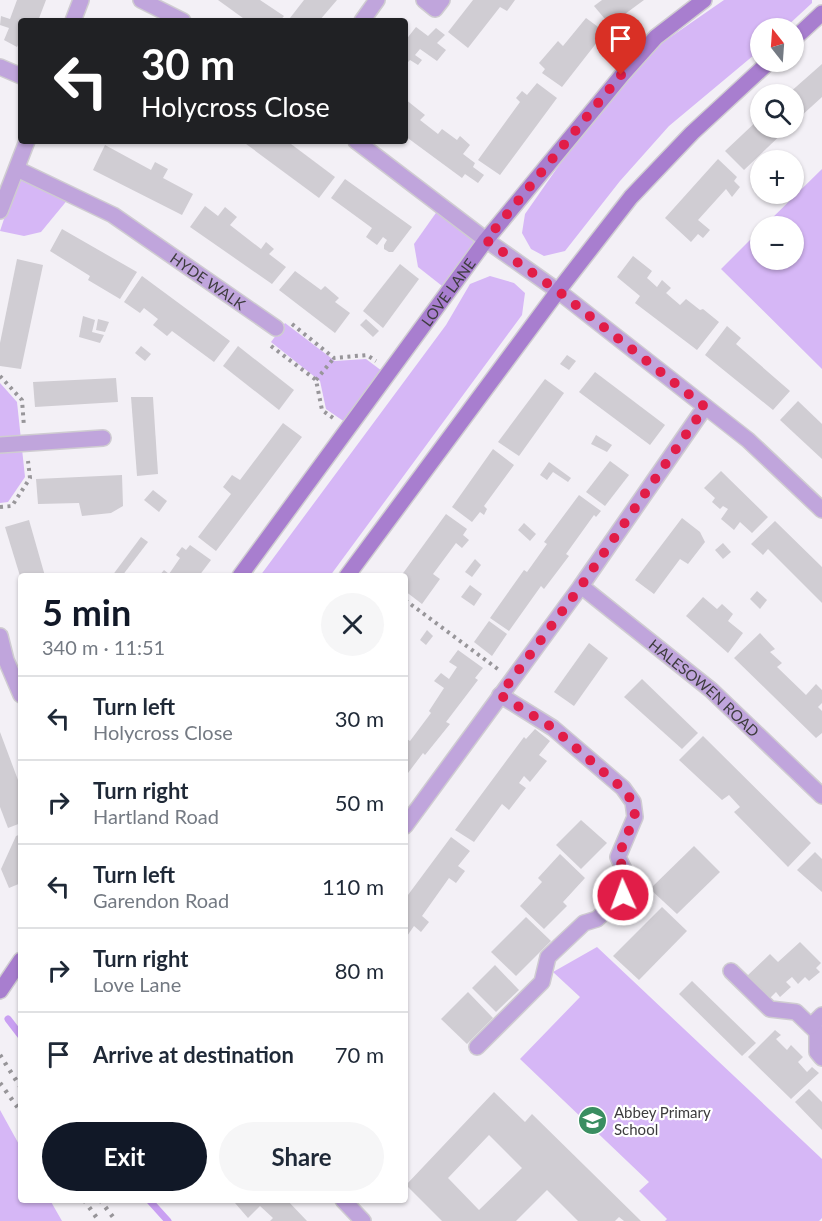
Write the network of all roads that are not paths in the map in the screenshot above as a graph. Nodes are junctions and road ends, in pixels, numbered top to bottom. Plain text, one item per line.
1 (81, 0) edge
2 (141, 0) edge
3 (377, 0) edge
4 (424, 0) edge
5 (442, 0) edge
6 (704, 0) edge
7 (822, 13) edge
8 (74, 18) edge
9 (177, 18) edge
10 (364, 18) edge
11 (804, 30) edge
12 (0, 67) edge
13 (758, 72) edge
14 (18, 75) edge
15 (26, 144) edge
16 (360, 144) edge
17 (17, 169) junction
18 (0, 211) edge
19 (486, 240) junction
20 (558, 291) junction
21 (276, 328) road end
22 (705, 407) junction
23 (104, 438) dead end
24 (0, 445) edge
25 (822, 510) edge
26 (242, 573) edge
27 (349, 573) edge
28 (581, 586) junction
29 (0, 636) edge
30 (18, 688) edge
31 (500, 695) junction
32 (822, 796) edge
33 (408, 822) edge
34 (18, 964) edge
35 (731, 972) dead end
36 (0, 991) edge
37 (816, 1020) edge
38 (477, 1047) dead end
39 (822, 1058) edge
40 (346, 1203) edge
41 (363, 1221) edge

1 - 8 street
2 - 9 street
3 - 10 street
4 - 5 street
6 - 19 street, LOVE LANE
7 - 11 street
12 - 14 street
13 - 20 street
15 - 17 street
16 - 19 street
17 - 18 street
17 - 21 street, HYDE WALK
19 - 20 street
19 - 26 street, LOVE LANE
20 - 22 street
20 - 27 street
22 - 25 street
22 - 28 street
23 - 24 street
28 - 31 street
28 - 32 street, HALESOWEN ROAD
29 - 30 street
31 - 33 street
31 - 38 street
34 - 36 street
35 - 37 street
37 - 39 street
40 - 41 street

